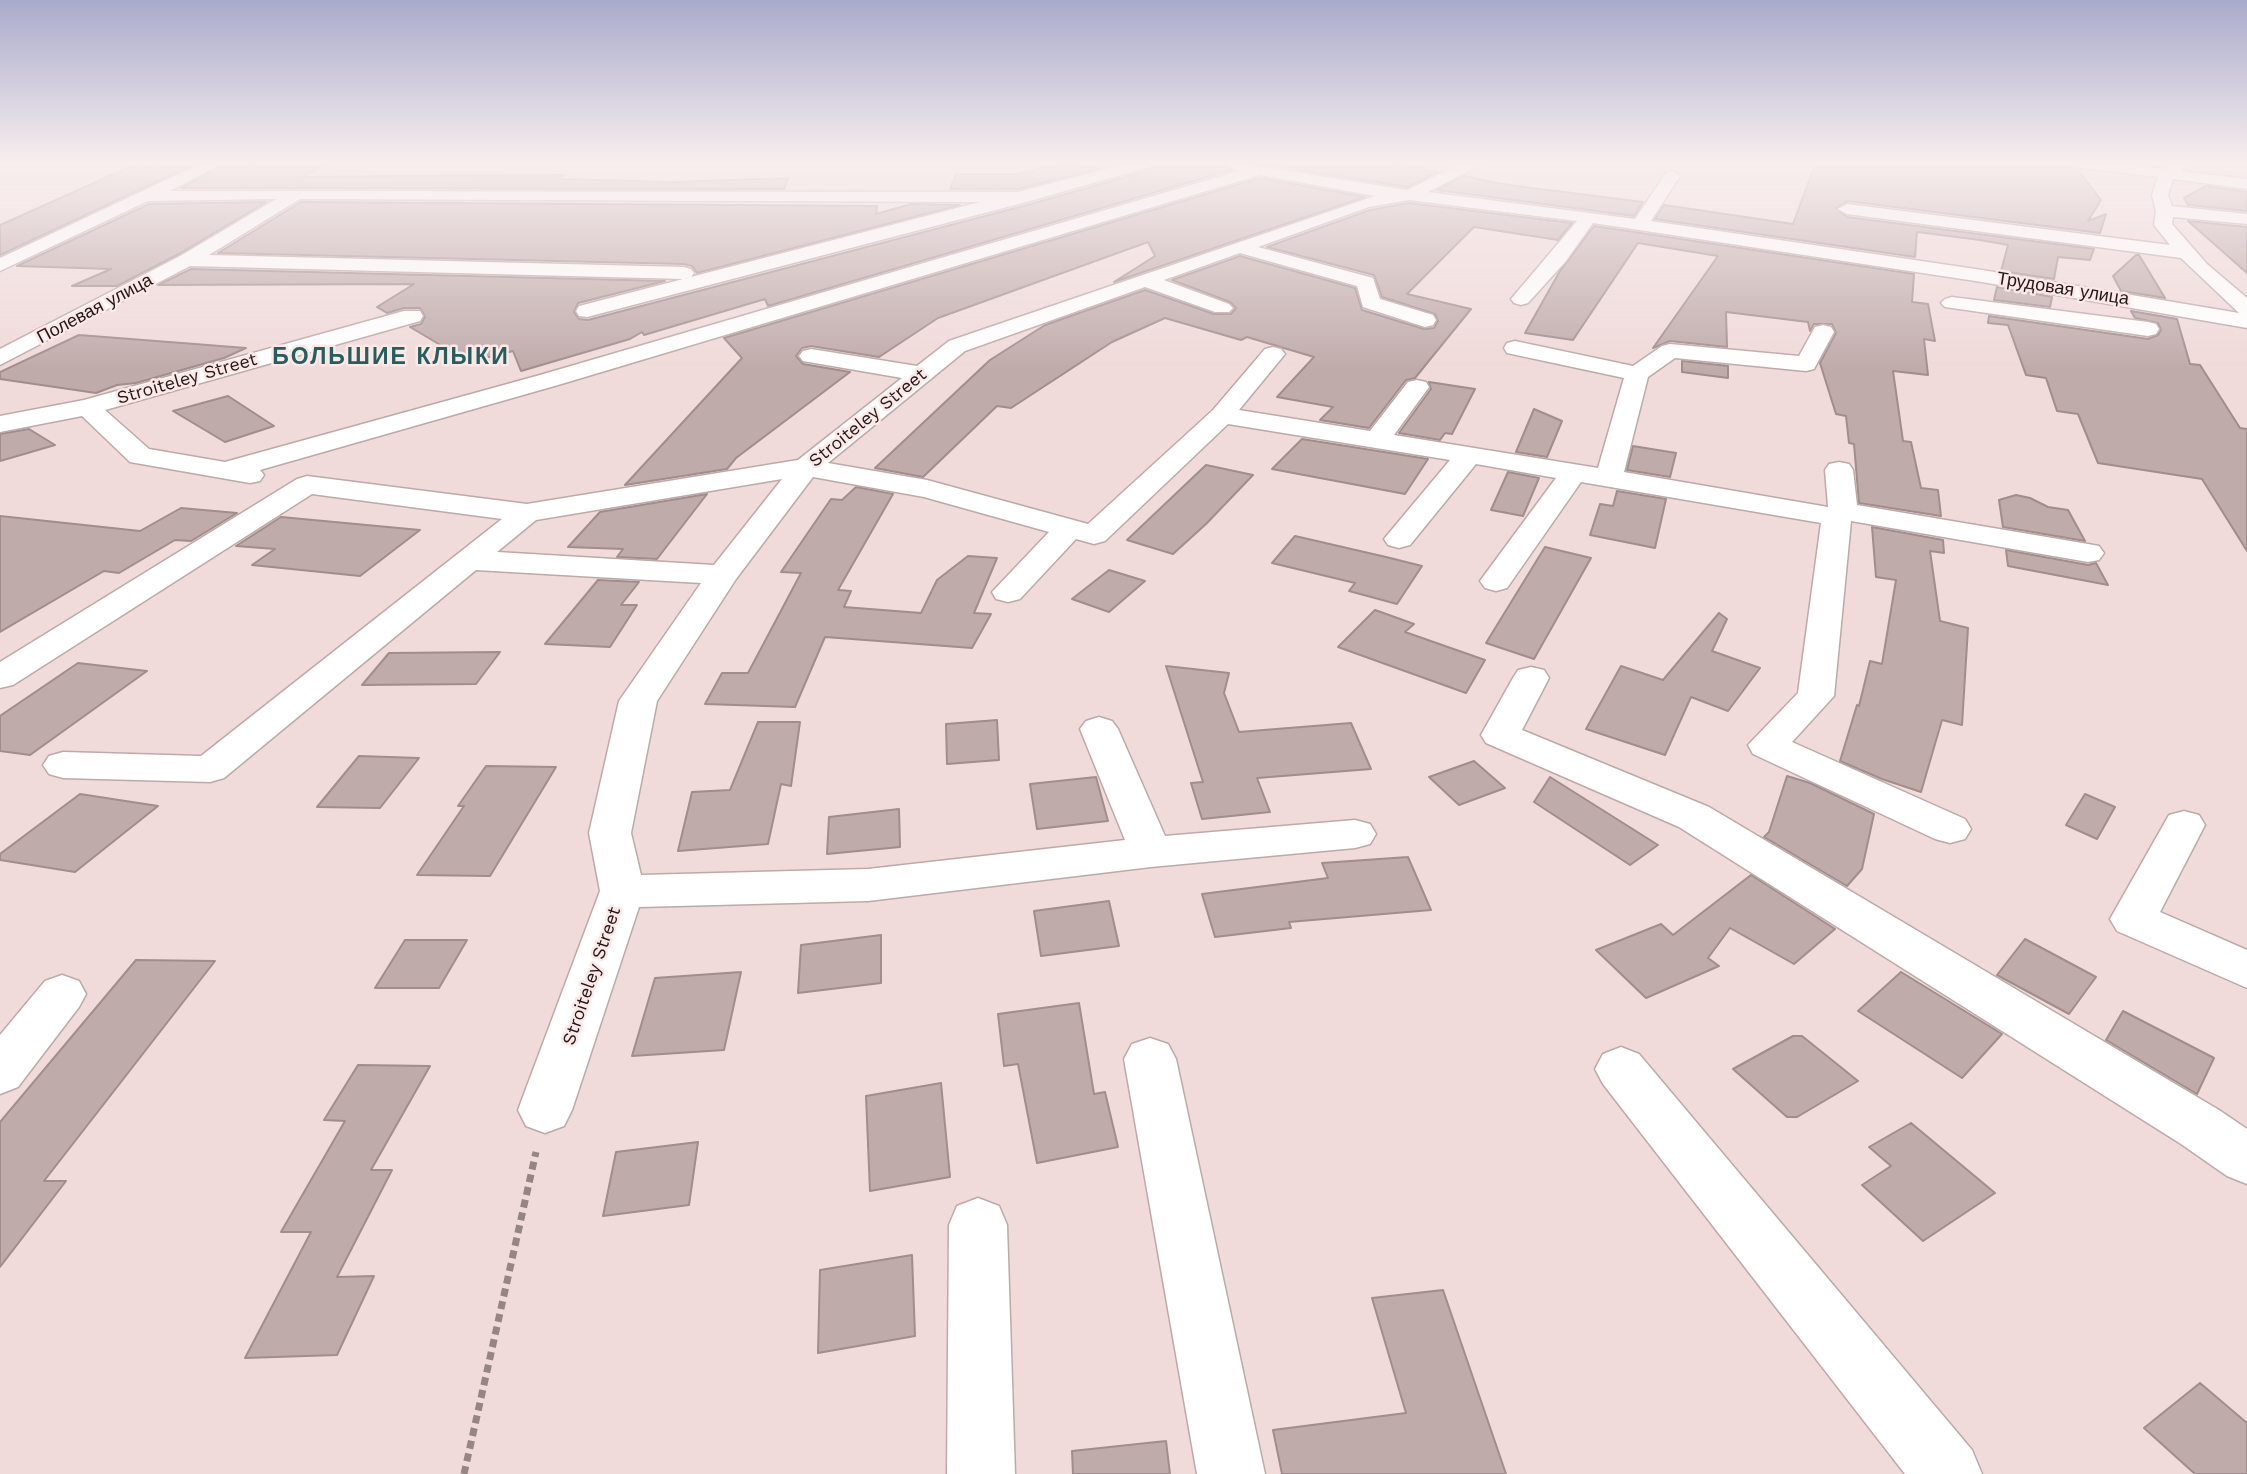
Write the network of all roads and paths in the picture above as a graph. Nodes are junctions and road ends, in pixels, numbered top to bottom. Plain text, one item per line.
1 (72, 231) edge
2 (236, 231) edge
3 (897, 231) edge
4 (1042, 231) edge
5 (1051, 231) edge
6 (1285, 231) edge
7 (1578, 231) edge
8 (1671, 231) edge
9 (1995, 231) edge
10 (2168, 231) edge
11 (1047, 232) junction
12 (1238, 247) junction
13 (1785, 248) junction
14 (187, 260) junction
15 (2194, 260) junction
16 (0, 265) edge
17 (1772, 266) dead end
18 (2235, 271) dead end
19 (731, 275) junction
20 (1144, 280) junction
21 (1521, 299) dead end
22 (1952, 303) dead end
23 (1222, 308) dead end
24 (2247, 309) edge
25 (587, 311) dead end
26 (412, 316) dead end
27 (1425, 320) dead end
28 (2247, 321) edge
29 (1823, 332) dead end
30 (2172, 333) dead end
31 (1515, 348) dead end
32 (1273, 354) dead end
33 (811, 356) dead end
34 (0, 358) edge
35 (922, 374) junction
36 (1637, 374) junction
37 (1417, 387) dead end
38 (87, 407) junction
39 (1222, 415) junction
40 (0, 424) edge
41 (1377, 440) junction
42 (1469, 455) junction
43 (806, 467) junction
44 (1839, 470) dead end
45 (225, 471) junction
46 (1573, 472) junction
47 (1609, 478) junction
48 (307, 485) junction
49 (527, 513) junction
50 (1840, 514) junction
51 (1070, 528) junction
52 (1399, 539) dead end
53 (2088, 553) dead end
54 (469, 560) junction
55 (723, 575) junction
56 (1496, 581) dead end
57 (1008, 592) dead end
58 (0, 677) edge
59 (1531, 678) dead end
60 (1099, 729) dead end
61 (63, 765) dead end
62 (2184, 825) dead end
63 (1950, 829) dead end
64 (1355, 834) dead end
65 (1150, 852) junction
66 (622, 891) junction
67 (2247, 970) edge
68 (62, 993) dead end
69 (1150, 1059) dead end
70 (1621, 1069) dead end
71 (0, 1072) edge
72 (545, 1110) joint
73 (2247, 1159) edge
74 (978, 1225) dead end
75 (464, 1474) edge
76 (981, 1474) edge
77 (1231, 1474) edge
78 (1948, 1474) edge

1 - 16 street
2 - 14 street, Полевая улица
3 - 19 street
4 - 11 street
5 - 11 street
6 - 12 street, Stroiteley Street
7 - 21 street
8 - 13 street, Трудовая улица
9 - 15 street
10 - 15 street
11 - 45 street
12 - 20 street, Stroiteley Street
12 - 27 street
13 - 17 street
13 - 28 street, Трудовая улица
14 - 19 street
14 - 34 street, Полевая улица
15 - 18 street
15 - 24 street
19 - 25 street
20 - 23 street
20 - 35 street, Stroiteley Street
22 - 30 street
26 - 38 street, Stroiteley Street
29 - 36 street
31 - 36 street
32 - 39 street
33 - 35 street
35 - 43 street, Stroiteley Street
36 - 47 street
37 - 41 street
38 - 40 street, Stroiteley Street
38 - 45 street
39 - 41 street
39 - 51 street
41 - 42 street
42 - 46 street
42 - 52 street
43 - 49 street
43 - 51 street
43 - 55 street, Stroiteley Street
44 - 50 street
45 - 48 street
46 - 47 street
46 - 56 street
47 - 50 street
48 - 49 street
48 - 58 street
49 - 54 street
50 - 53 street
50 - 63 street
51 - 57 street
54 - 55 street
54 - 61 street
55 - 66 street, Stroiteley Street
59 - 73 street
60 - 65 street
62 - 67 street
64 - 65 street
65 - 66 street
66 - 72 street, Stroiteley Street
68 - 71 street
69 - 77 street
70 - 78 street
72 - 75 path
74 - 76 street

